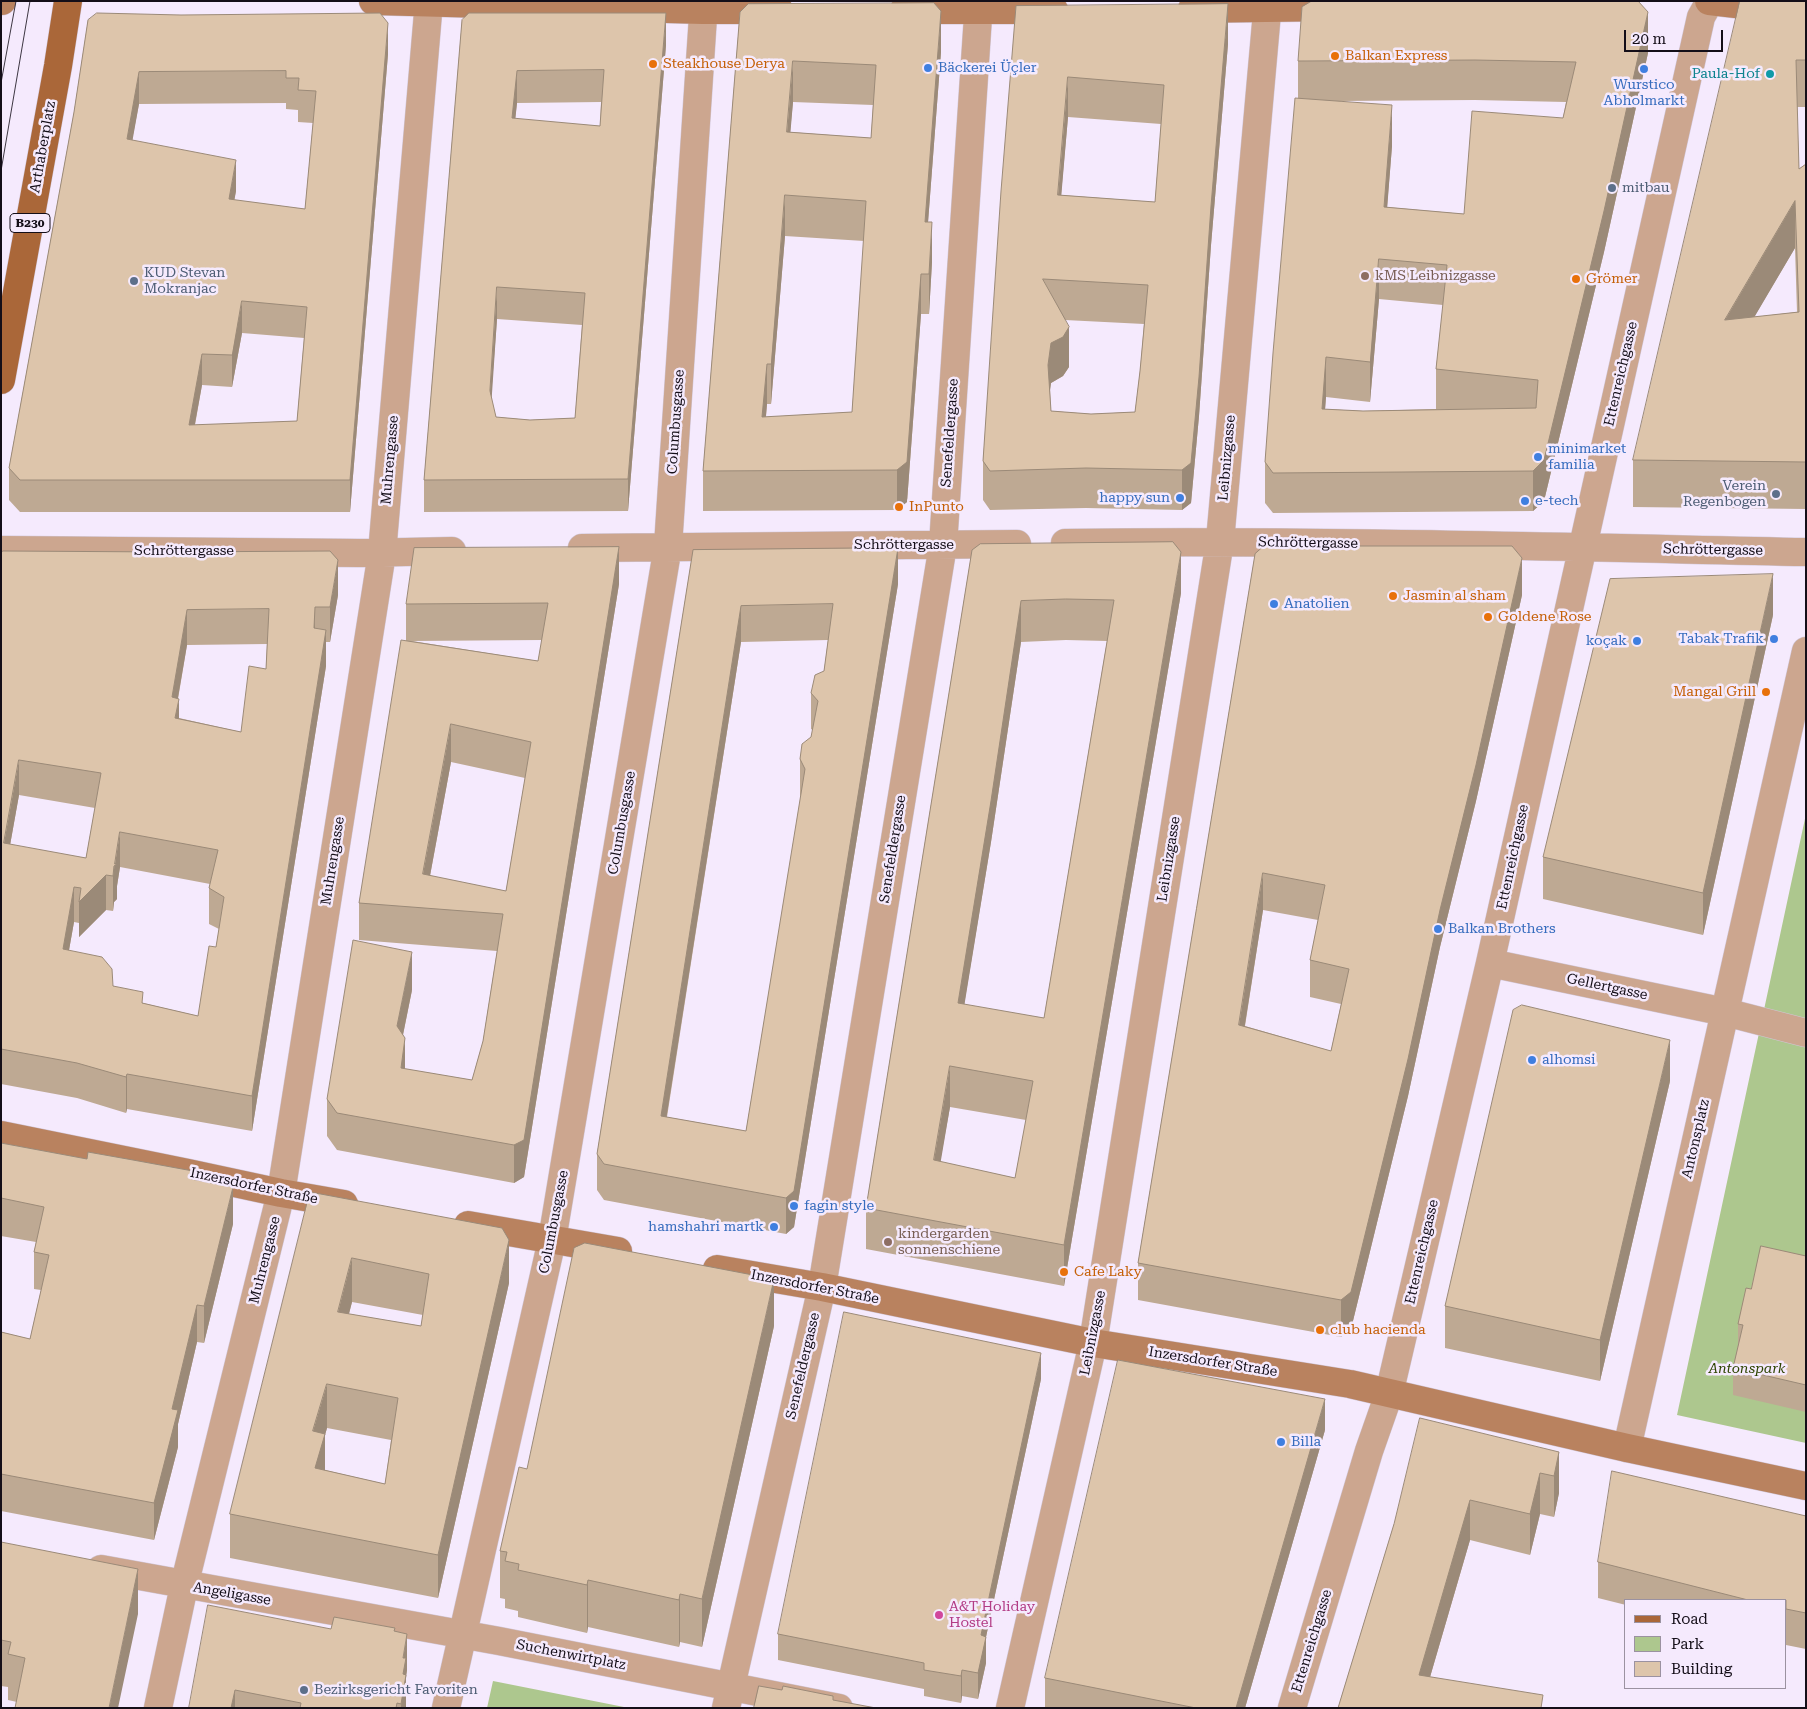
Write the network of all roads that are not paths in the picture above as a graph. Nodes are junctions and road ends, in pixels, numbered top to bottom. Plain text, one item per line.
1 (68, 1) edge
2 (373, 1) edge
3 (1710, 1) edge
4 (429, 2) edge
5 (1806, 4) edge
6 (1268, 5) edge
7 (703, 6) edge
8 (978, 6) edge
9 (1361, 6) edge
10 (1172, 9) edge
11 (800, 10) edge
12 (877, 10) edge
13 (1083, 10) edge
14 (1, 380) edge
15 (1220, 541) junction
16 (943, 545) junction
17 (668, 546) junction
18 (1582, 547) junction
19 (553, 549) edge
20 (1, 550) edge
21 (476, 551) edge
22 (1806, 552) edge
23 (382, 553) junction
24 (1806, 651) edge
25 (1490, 962) junction
26 (1725, 1012) junction
27 (1806, 1033) edge
28 (1, 1135) edge
29 (281, 1193) junction
30 (370, 1208) edge
31 (445, 1222) edge
32 (552, 1240) junction
33 (642, 1256) edge
34 (689, 1264) edge
35 (822, 1287) junction
36 (1093, 1343) junction
37 (1388, 1394) junction
38 (1627, 1448) junction
39 (1806, 1486) edge
40 (77, 1565) edge
41 (184, 1586) junction
42 (463, 1635) junction
43 (728, 1697) edge
44 (158, 1708) edge
45 (446, 1708) edge
46 (839, 1708) edge
47 (1010, 1708) edge
48 (1292, 1708) edge

1 - 14 main road, Arthaberplatz / B230
2 - 4 street
3 - 5 street
3 - 18 street, Ettenreichgasse
4 - 7 street
4 - 23 street, Muhrengasse
6 - 9 street
6 - 10 street
6 - 15 street, Leibnizgasse
7 - 11 street
7 - 17 street, Columbusgasse
8 - 12 street
8 - 13 street
8 - 16 street, Senefeldergasse
15 - 16 street, Schröttergasse
15 - 18 street, Schröttergasse
15 - 36 street, Leibnizgasse
16 - 17 street, Schröttergasse
16 - 35 street, Senefeldergasse
17 - 19 street, Schröttergasse
17 - 32 street, Columbusgasse
18 - 22 street, Schröttergasse
18 - 25 street, Ettenreichgasse
20 - 23 street, Schröttergasse
21 - 23 street, Schröttergasse
23 - 29 street, Muhrengasse
24 - 26 street, Antonsplatz
25 - 26 street, Gellertgasse
25 - 37 street, Ettenreichgasse
26 - 27 street
26 - 38 street, Antonsplatz
28 - 29 street, Inzersdorfer Straße
29 - 30 street, Inzersdorfer Straße
29 - 41 street, Muhrengasse
31 - 32 street
32 - 33 street
32 - 42 street, Columbusgasse
34 - 35 street, Inzersdorfer Straße
35 - 36 street, Inzersdorfer Straße
35 - 43 street, Senefeldergasse
36 - 37 street, Inzersdorfer Straße
36 - 47 street, Leibnizgasse
37 - 38 street, Inzersdorfer Straße
37 - 48 street, Ettenreichgasse
38 - 39 street
40 - 41 street, Angeligasse
41 - 42 street, Angeligasse
41 - 44 street, Muhrengasse
42 - 43 street, Suchenwirtplatz
42 - 45 street
43 - 46 street

